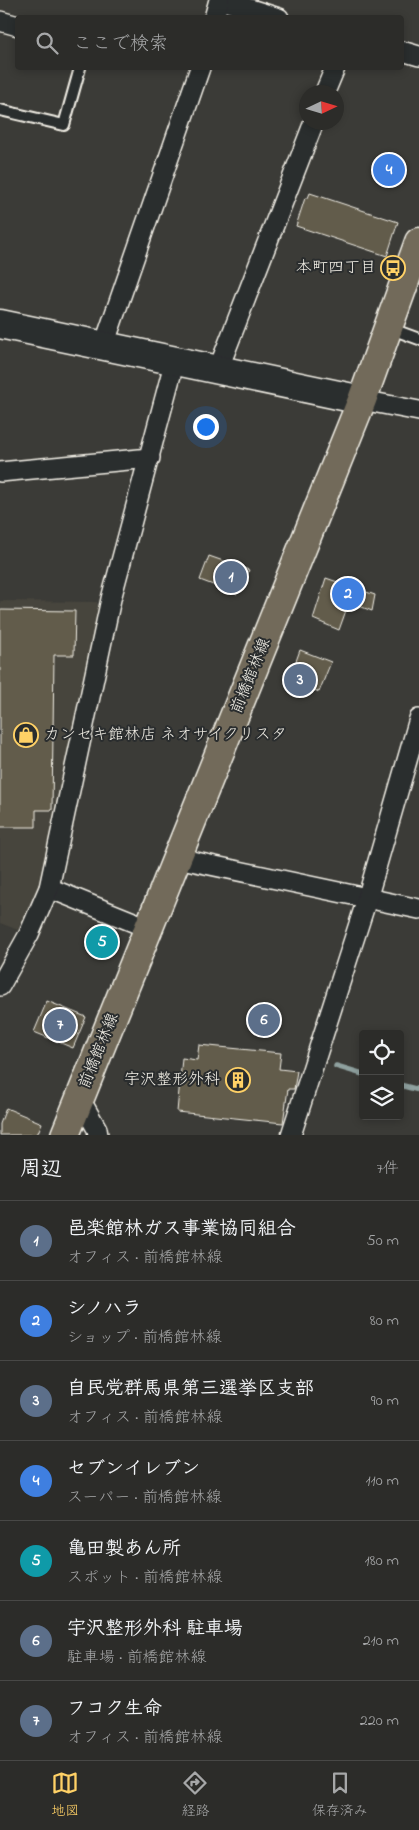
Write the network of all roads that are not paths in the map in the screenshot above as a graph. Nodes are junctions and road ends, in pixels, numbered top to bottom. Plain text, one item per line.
1 (220, 0) edge
2 (215, 15) edge
3 (269, 15) edge
4 (0, 21) edge
5 (15, 25) edge
6 (404, 52) edge
7 (419, 56) edge
8 (79, 70) edge
9 (195, 70) edge
10 (334, 70) edge
11 (328, 85) edge
12 (0, 110) edge
13 (311, 130) edge
14 (419, 242) edge
15 (0, 324) edge
16 (388, 327) junction
17 (419, 338) edge
18 (104, 346) junction
19 (175, 360) junction
20 (218, 370) junction
21 (362, 400) junction
22 (419, 411) edge
23 (150, 458) junction
24 (0, 472) edge
25 (419, 719) edge
26 (177, 858) junction
27 (49, 888) junction
28 (367, 899) junction
29 (419, 909) edge
30 (148, 928) junction
31 (0, 986) edge
32 (80, 1099) junction
33 (65, 1135) edge
34 (98, 1135) edge
35 (291, 1135) edge

1 - 2 street
1 - 3 street
4 - 5 street
6 - 7 street
8 - 12 lane
9 - 18 street
10 - 11 street
13 - 20 street
14 - 16 main road, 前橋館林線
15 - 18 street
16 - 17 lane
16 - 21 main road, 前橋館林線
18 - 19 street
19 - 20 street
19 - 23 street
20 - 21 street
21 - 22 street
21 - 26 main road, 前橋館林線
23 - 24 street
23 - 27 street
25 - 28 street
26 - 28 street
26 - 30 main road, 前橋館林線
27 - 30 street
27 - 31 street
28 - 29 street
28 - 35 street
30 - 32 main road, 前橋館林線
32 - 33 main road, 前橋館林線
32 - 34 street

